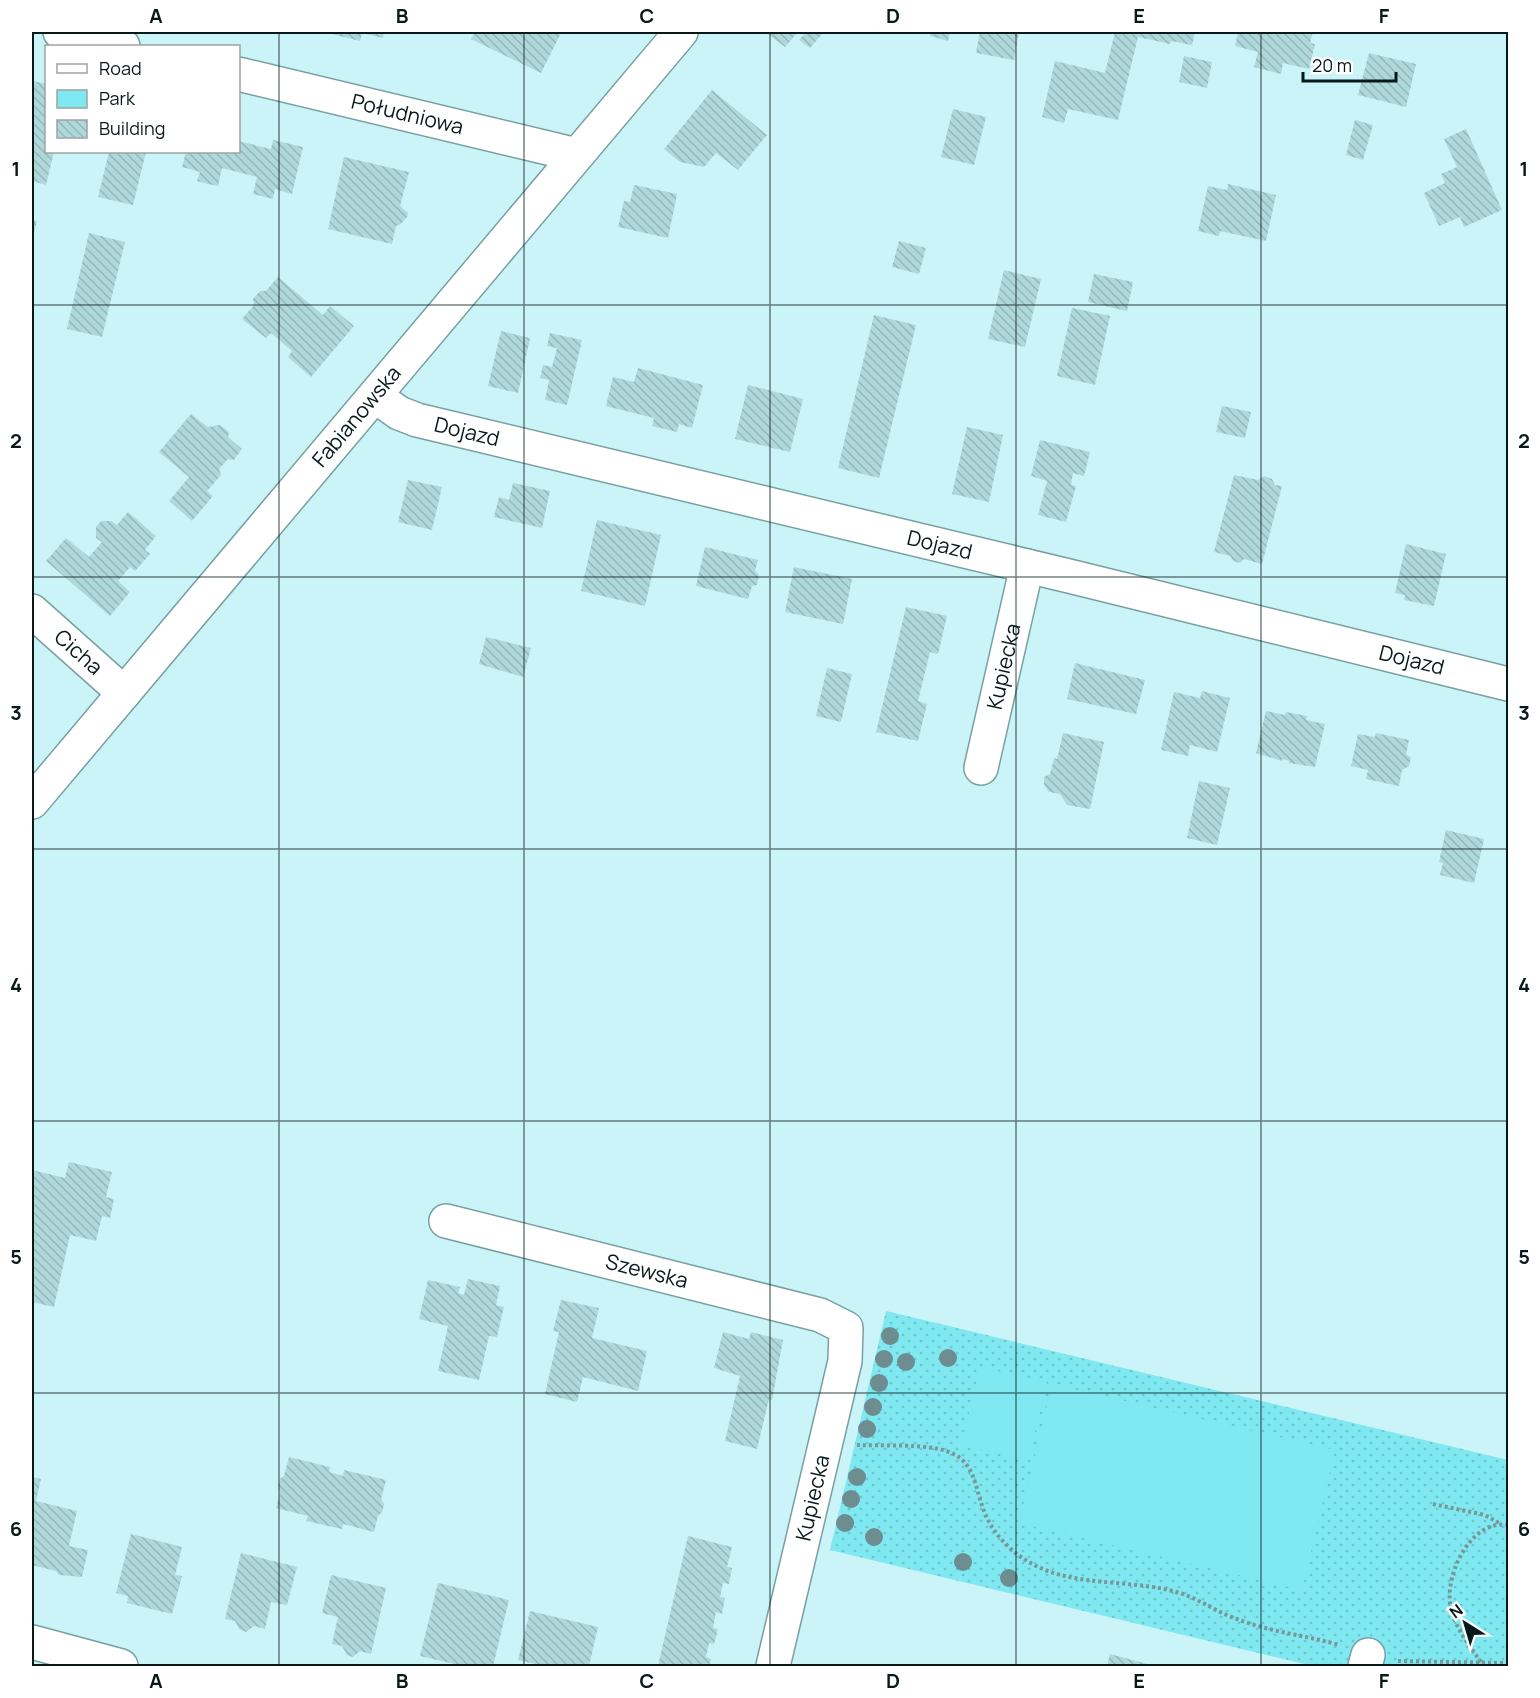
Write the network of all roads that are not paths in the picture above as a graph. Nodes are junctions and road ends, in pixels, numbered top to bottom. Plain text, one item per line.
1 (60, 32) edge
2 (681, 32) edge
3 (118, 45) edge
4 (240, 74) edge
5 (577, 155) junction
6 (375, 396) junction
7 (1027, 566) junction
8 (32, 612) edge
9 (1509, 684) edge
10 (124, 693) junction
11 (981, 768) dead end
12 (32, 802) edge
13 (447, 1221) dead end
14 (846, 1328) joint
15 (32, 1642) edge
16 (121, 1666) edge
17 (773, 1666) edge

1 - 3 street
2 - 5 street, Fabianowska
4 - 5 street, Południowa
5 - 6 street, Fabianowska
6 - 7 street, Dojazd
6 - 10 street, Fabianowska
7 - 9 street, Dojazd
7 - 11 street, Kupiecka
8 - 10 street, Cicha
10 - 12 street, Fabianowska
13 - 14 street, Szewska
14 - 17 street, Kupiecka
15 - 16 street

